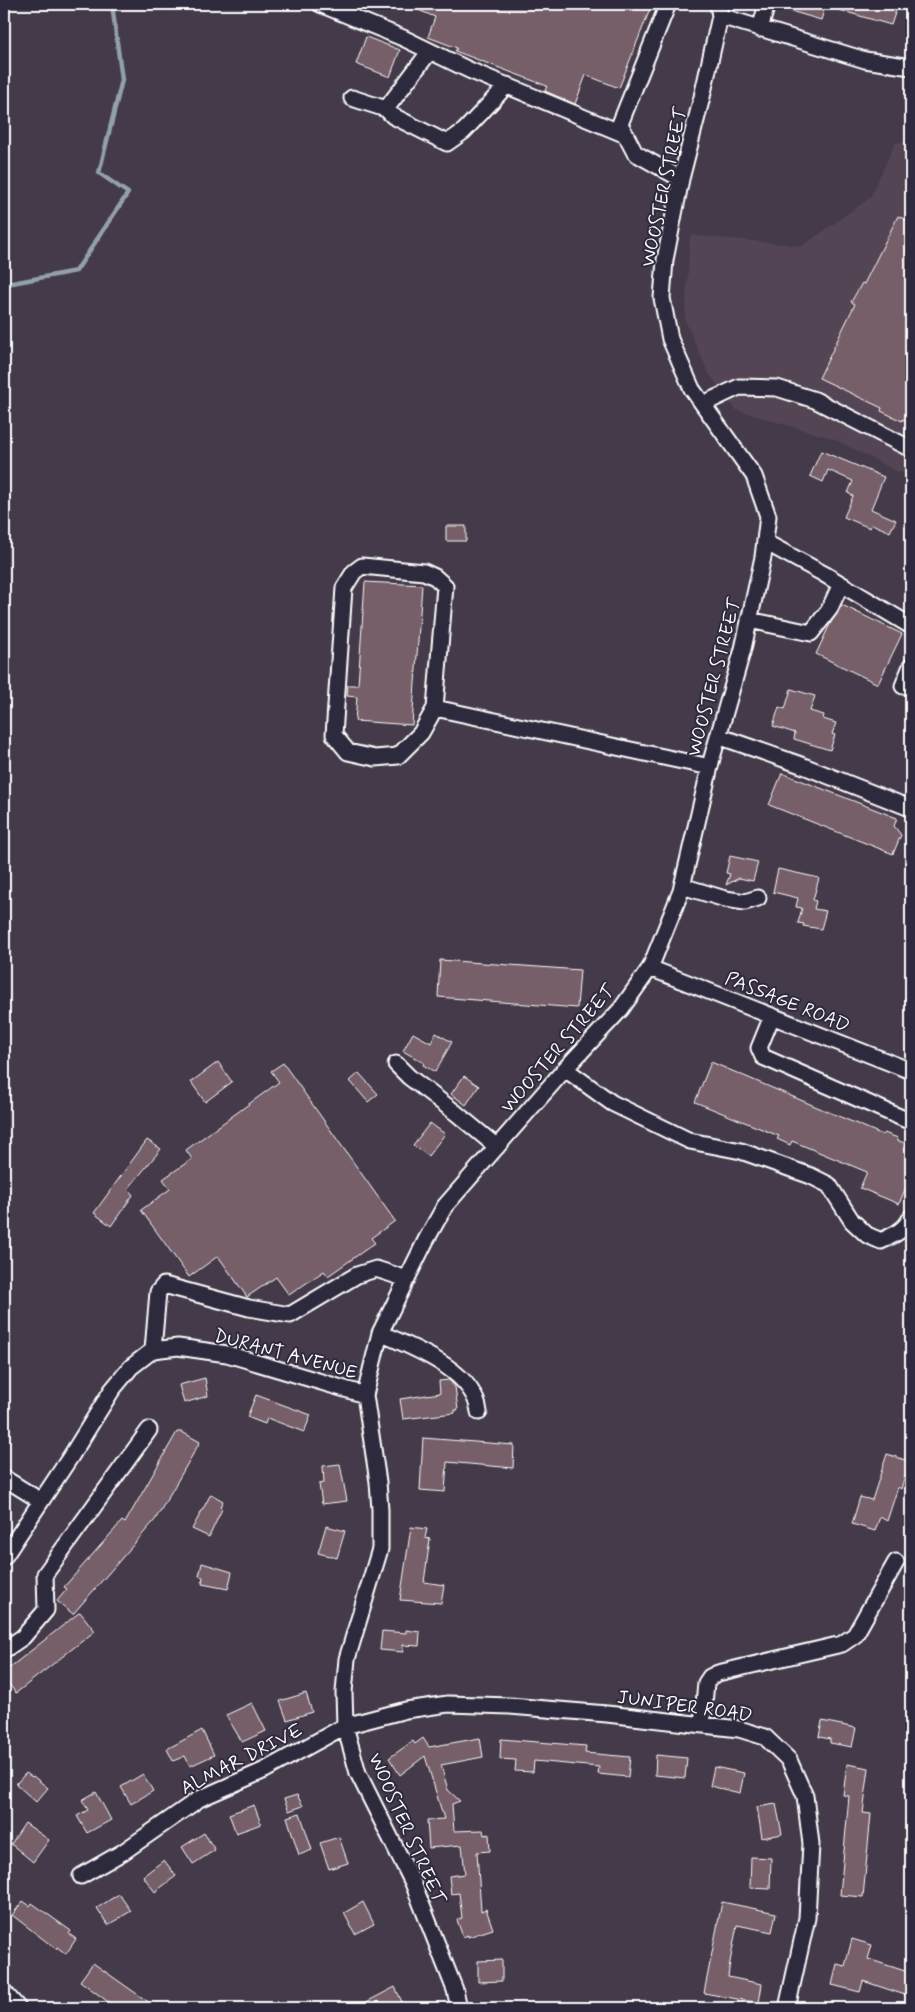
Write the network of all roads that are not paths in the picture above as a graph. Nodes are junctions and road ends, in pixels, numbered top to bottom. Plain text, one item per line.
1 (320, 4) edge
2 (668, 4) edge
3 (767, 4) edge
4 (719, 10) edge
5 (760, 29) junction
6 (430, 51) junction
7 (911, 67) edge
8 (507, 85) junction
9 (352, 98) dead end
10 (386, 109) junction
11 (626, 135) junction
12 (681, 179) junction
13 (703, 404) junction
14 (911, 449) edge
15 (765, 542) junction
16 (840, 584) junction
17 (749, 620) junction
18 (911, 626) edge
19 (911, 666) edge
20 (903, 686) dead end
21 (435, 708) junction
22 (718, 736) junction
23 (710, 768) junction
24 (910, 808) dead end
25 (682, 886) junction
26 (758, 898) dead end
27 (650, 968) junction
28 (772, 1016) junction
29 (396, 1064) dead end
30 (565, 1069) junction
31 (911, 1071) edge
32 (911, 1122) edge
33 (497, 1147) junction
34 (911, 1217) edge
35 (406, 1279) junction
36 (380, 1333) junction
37 (153, 1350) junction
38 (365, 1395) junction
39 (479, 1412) dead end
40 (149, 1430) dead end
41 (4, 1478) edge
42 (41, 1501) junction
43 (4, 1557) edge
44 (896, 1562) dead end
45 (4, 1650) edge
46 (702, 1724) junction
47 (345, 1726) junction
48 (81, 1876) dead end
49 (4, 1992) edge
50 (18, 2008) edge
51 (459, 2008) edge
52 (787, 2008) edge

1 - 6 street
2 - 11 street
3 - 5 street
4 - 5 street
4 - 12 street, WOOSTER STREET
5 - 7 street
6 - 8 street
6 - 10 street
8 - 10 street
8 - 11 street
9 - 10 street
11 - 12 street
12 - 13 street, WOOSTER STREET
13 - 14 street
13 - 15 street, WOOSTER STREET
15 - 16 street
15 - 17 street, WOOSTER STREET
16 - 17 street
16 - 18 street
17 - 22 street, WOOSTER STREET
19 - 20 street
21 - 21 street
21 - 23 street
22 - 23 street, WOOSTER STREET
22 - 24 street
23 - 25 street, WOOSTER STREET
25 - 26 street
25 - 27 street, WOOSTER STREET
27 - 28 street, PASSAGE ROAD
27 - 30 street, WOOSTER STREET
28 - 31 street, PASSAGE ROAD
28 - 32 street
29 - 33 street
30 - 33 street, WOOSTER STREET
30 - 34 street
33 - 35 street, WOOSTER STREET
35 - 36 street, WOOSTER STREET
35 - 37 street
36 - 38 street, WOOSTER STREET
36 - 39 street
37 - 38 street, DURANT AVENUE
37 - 42 street
38 - 47 street, WOOSTER STREET
40 - 45 street
41 - 42 street
42 - 43 street
44 - 46 street
46 - 47 street, JUNIPER ROAD
46 - 52 street, JUNIPER ROAD
47 - 48 street, ALMAR DRIVE
47 - 51 street, WOOSTER STREET
49 - 50 street

